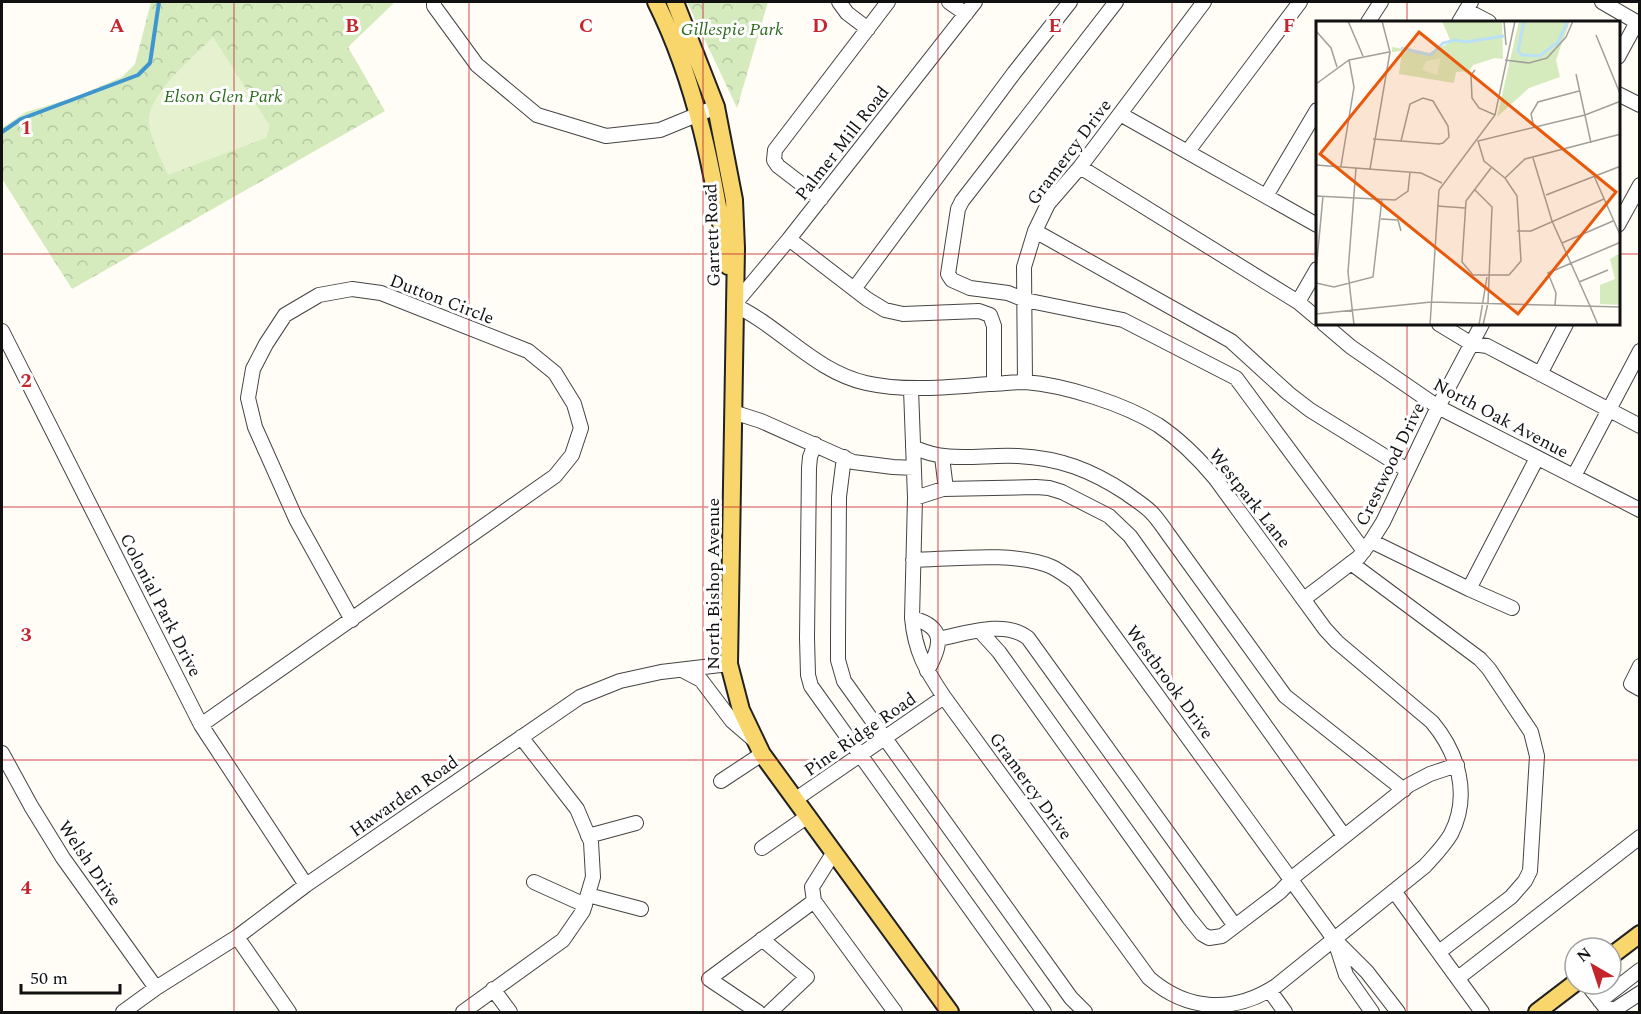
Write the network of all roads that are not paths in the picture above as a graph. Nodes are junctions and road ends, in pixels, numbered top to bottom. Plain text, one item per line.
1 (434, 2) edge
2 (656, 2) edge
3 (675, 2) edge
4 (839, 2) edge
5 (888, 2) edge
6 (949, 2) edge
7 (975, 2) edge
8 (1070, 2) edge
9 (1116, 2) edge
10 (1204, 2) edge
11 (1300, 2) edge
12 (1381, 2) edge
13 (1602, 2) edge
14 (1466, 11) edge
15 (966, 14) junction
16 (1369, 21) edge
17 (1487, 21) edge
18 (1638, 23) edge
19 (868, 29) junction
20 (1620, 54) edge
21 (1620, 95) edge
22 (1640, 105) edge
23 (716, 107) junction
24 (1316, 112) edge
25 (1120, 114) junction
26 (698, 115) junction
27 (1188, 151) junction
28 (1080, 167) junction
29 (1640, 185) edge
30 (1266, 196) junction
31 (820, 199) junction
32 (1620, 221) edge
33 (1316, 224) edge
34 (1035, 231) junction
35 (789, 239) junction
36 (1316, 270) edge
37 (854, 288) junction
38 (1023, 299) junction
39 (1298, 302) junction
40 (734, 305) junction
41 (1316, 317) edge
42 (1326, 326) edge
43 (1442, 326) edge
44 (1481, 326) edge
45 (1565, 326) edge
46 (2, 331) edge
47 (1472, 344) junction
48 (1640, 351) edge
49 (1540, 374) junction
50 (1024, 382) junction
51 (994, 384) junction
52 (911, 389) junction
53 (1438, 407) junction
54 (1608, 411) junction
55 (734, 412) junction
56 (1640, 426) edge
57 (814, 444) junction
58 (913, 447) junction
59 (844, 457) junction
60 (942, 457) junction
61 (1537, 458) junction
62 (914, 468) junction
63 (1407, 471) junction
64 (1574, 476) junction
65 (946, 489) junction
66 (915, 498) junction
67 (1640, 510) edge
68 (1368, 546) junction
69 (913, 560) junction
70 (1352, 563) junction
71 (1469, 590) junction
72 (1304, 599) junction
73 (1512, 608) dead end
74 (912, 618) junction
75 (352, 620) junction
76 (980, 631) junction
77 (938, 639) junction
78 (729, 664) junction
79 (1640, 666) edge
80 (682, 670) junction
81 (927, 671) junction
82 (1635, 686) edge
83 (944, 698) junction
84 (201, 725) junction
85 (521, 737) junction
86 (886, 738) junction
87 (759, 748) junction
88 (2, 753) edge
89 (861, 755) junction
90 (1457, 765) junction
91 (721, 781) dead end
92 (1404, 790) junction
93 (796, 800) junction
94 (808, 816) junction
95 (636, 823) dead end
96 (588, 836) junction
97 (1344, 836) junction
98 (1640, 837) edge
99 (762, 848) dead end
100 (834, 852) junction
101 (1292, 881) junction
102 (534, 882) dead end
103 (306, 885) junction
104 (1394, 891) junction
105 (586, 900) junction
106 (814, 901) junction
107 (641, 909) dead end
108 (1235, 926) junction
109 (1640, 934) edge
110 (237, 938) junction
111 (762, 939) junction
112 (1334, 939) junction
113 (1623, 947) edge
114 (1438, 952) junction
115 (1640, 970) edge
116 (1458, 978) junction
117 (156, 988) junction
118 (493, 989) junction
119 (1270, 991) junction
120 (1563, 992) edge
121 (1640, 993) edge
122 (1601, 1007) edge
123 (123, 1012) edge
124 (289, 1012) edge
125 (463, 1012) edge
126 (510, 1012) edge
127 (758, 1012) edge
128 (770, 1012) edge
129 (895, 1012) edge
130 (950, 1012) edge
131 (1044, 1012) edge
132 (1085, 1012) edge
133 (1285, 1012) edge
134 (1371, 1012) edge
135 (1398, 1012) edge
136 (1482, 1012) edge
137 (1537, 1012) edge

1 - 26 street
2 - 26 main road, Garrett Road
3 - 23 main road, Garrett Road
4 - 19 street
5 - 19 street
6 - 15 street
7 - 15 street, Palmer Mill Road
8 - 37 street
9 - 38 street
10 - 25 street, Gramercy Drive
11 - 27 street
12 - 16 street
13 - 18 street
14 - 17 street
15 - 31 street, Palmer Mill Road
18 - 20 street
19 - 31 street
21 - 22 street
23 - 26 street
23 - 40 main road, Garrett Road
24 - 30 street
25 - 27 street
25 - 28 street, Gramercy Drive
26 - 40 main road, Garrett Road
27 - 30 street
28 - 34 street, Gramercy Drive
28 - 39 street
29 - 32 street
30 - 33 street
31 - 35 street, Palmer Mill Road
34 - 38 street, Gramercy Drive
34 - 63 street
35 - 37 street
35 - 40 street, Palmer Mill Road
36 - 39 street
37 - 51 street
38 - 50 street, Gramercy Drive
38 - 68 street
39 - 41 street
40 - 52 street, Westpark Lane
40 - 55 main road, North Bishop Avenue
42 - 53 street, North Oak Avenue
43 - 47 street
44 - 47 street, Crestwood Drive
45 - 49 street
46 - 84 street, Colonial Park Drive
47 - 49 street
47 - 53 street, Crestwood Drive
48 - 54 street
49 - 54 street
50 - 51 street, Westpark Lane
50 - 72 street, Westpark Lane
51 - 52 street, Westpark Lane
52 - 58 street, Gramercy Drive
53 - 61 street, North Oak Avenue
53 - 63 street, Crestwood Drive
54 - 56 street
54 - 64 street
55 - 57 street
55 - 78 main road, North Bishop Avenue
57 - 59 street
57 - 89 street
58 - 60 street
58 - 62 street, Gramercy Drive
59 - 62 street
59 - 86 street
60 - 65 street
60 - 92 street
61 - 64 street, North Oak Avenue
61 - 71 street
62 - 66 street, Gramercy Drive
63 - 68 street, Crestwood Drive
64 - 67 street, North Oak Avenue
65 - 66 street
65 - 97 street
66 - 69 street, Gramercy Drive
68 - 70 street, Crestwood Drive
68 - 71 street
69 - 74 street, Gramercy Drive
69 - 101 street, Westbrook Drive
70 - 72 street, Crestwood Drive
70 - 114 street
71 - 73 street
72 - 90 street, Westpark Lane
74 - 77 street
74 - 81 street, Gramercy Drive
75 - 75 street, Dutton Circle
75 - 84 street, Dutton Circle
76 - 77 street
76 - 108 street
76 - 108 street
77 - 81 street
78 - 80 street, Hawarden Road
78 - 87 main road, North Bishop Avenue
79 - 82 street
80 - 85 street, Hawarden Road
80 - 87 street
81 - 83 street, Gramercy Drive
83 - 86 street, Pine Ridge Road
83 - 119 street, Gramercy Drive
84 - 103 street, Colonial Park Drive
85 - 96 street
85 - 103 street, Hawarden Road
86 - 89 street, Pine Ridge Road
86 - 132 street
87 - 91 street
87 - 93 main road, North Bishop Avenue
88 - 117 street, Welsh Drive
89 - 93 street, Pine Ridge Road
89 - 131 street
90 - 92 street
90 - 104 street, Westpark Lane
92 - 97 street
93 - 94 main road, North Bishop Avenue
94 - 99 street
94 - 100 main road, North Bishop Avenue
95 - 96 street
96 - 105 street
97 - 101 street
98 - 116 street
100 - 106 street
100 - 130 main road, North Bishop Avenue
101 - 108 street
101 - 112 street, Westbrook Drive
102 - 105 street
103 - 110 street, Hawarden Road
104 - 112 street, Westpark Lane
104 - 114 street
105 - 107 street
105 - 118 street
106 - 111 street
106 - 129 street
109 - 113 main road
110 - 117 street, Hawarden Road
110 - 124 street
111 - 127 street
111 - 128 street
112 - 119 street, Gramercy Drive
112 - 134 street, Westbrook Drive
112 - 135 street, Westbrook Drive
114 - 116 street
115 - 122 street
116 - 136 street
117 - 123 street, Hawarden Road
118 - 125 street
118 - 126 street
119 - 133 street
120 - 137 main road
121 - 122 street

